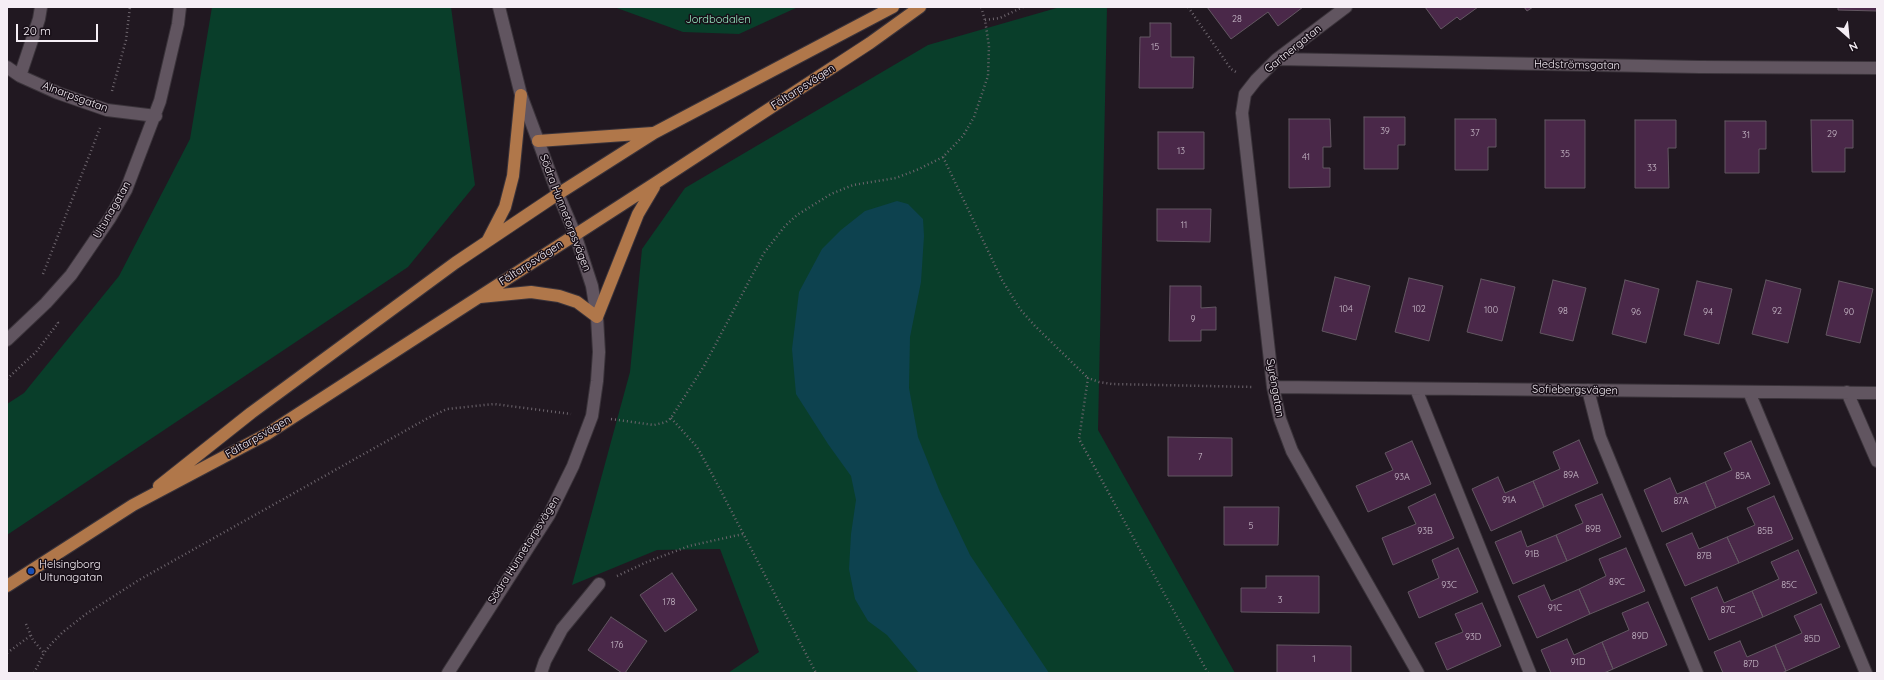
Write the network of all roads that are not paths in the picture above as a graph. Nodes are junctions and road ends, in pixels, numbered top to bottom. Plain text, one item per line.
1 (41, 7) edge
2 (180, 7) edge
3 (499, 7) edge
4 (893, 7) edge
5 (920, 7) edge
6 (1346, 7) edge
7 (1277, 59) junction
8 (7, 67) edge
9 (1877, 68) edge
10 (20, 76) junction
11 (1248, 90) joint
12 (522, 95) junction
13 (156, 116) junction
14 (654, 133) junction
15 (538, 141) junction
16 (657, 182) junction
17 (558, 194) junction
18 (575, 234) junction
19 (488, 241) junction
20 (479, 297) junction
21 (597, 317) junction
22 (7, 340) edge
23 (1273, 387) junction
24 (1416, 389) junction
25 (1588, 390) junction
26 (1749, 392) junction
27 (1847, 392) junction
28 (1877, 393) edge
29 (1877, 461) edge
30 (133, 505) junction
31 (599, 584) road end
32 (7, 586) edge
33 (448, 673) edge
34 (541, 673) edge
35 (1418, 673) edge
36 (1530, 673) edge
37 (1697, 673) edge
38 (1866, 673) edge

1 - 10 street
2 - 13 street, Ultunagatan
3 - 12 street, Södra Hunnetorpsvägen
4 - 14 main road, Fältarpsvägen
5 - 16 main road, Fältarpsvägen
6 - 7 street, Gartnergatan
7 - 9 street, Hedströmsgatan
7 - 11 street, Gartnergatan
8 - 10 street, Alnarpsgatan
10 - 13 street, Alnarpsgatan
11 - 23 street, Syréngatan
12 - 15 street, Södra Hunnetorpsvägen
12 - 19 main road
13 - 22 street, Ultunagatan
14 - 15 main road
14 - 17 main road, Fältarpsvägen
15 - 17 street, Södra Hunnetorpsvägen
16 - 18 main road, Fältarpsvägen
16 - 21 main road
17 - 18 street, Södra Hunnetorpsvägen
17 - 19 main road, Fältarpsvägen
18 - 20 main road, Fältarpsvägen
18 - 21 street, Södra Hunnetorpsvägen
19 - 30 main road, Fältarpsvägen
20 - 21 main road
20 - 30 main road, Fältarpsvägen
21 - 33 street, Södra Hunnetorpsvägen
23 - 24 street, Sofiebergsvägen
23 - 35 street, Syréngatan
24 - 25 street, Sofiebergsvägen
24 - 36 street
25 - 26 street, Sofiebergsvägen
25 - 37 street
26 - 27 street, Sofiebergsvägen
26 - 38 street
27 - 28 street, Sofiebergsvägen
27 - 29 street
30 - 32 main road, Fältarpsvägen
31 - 34 street

